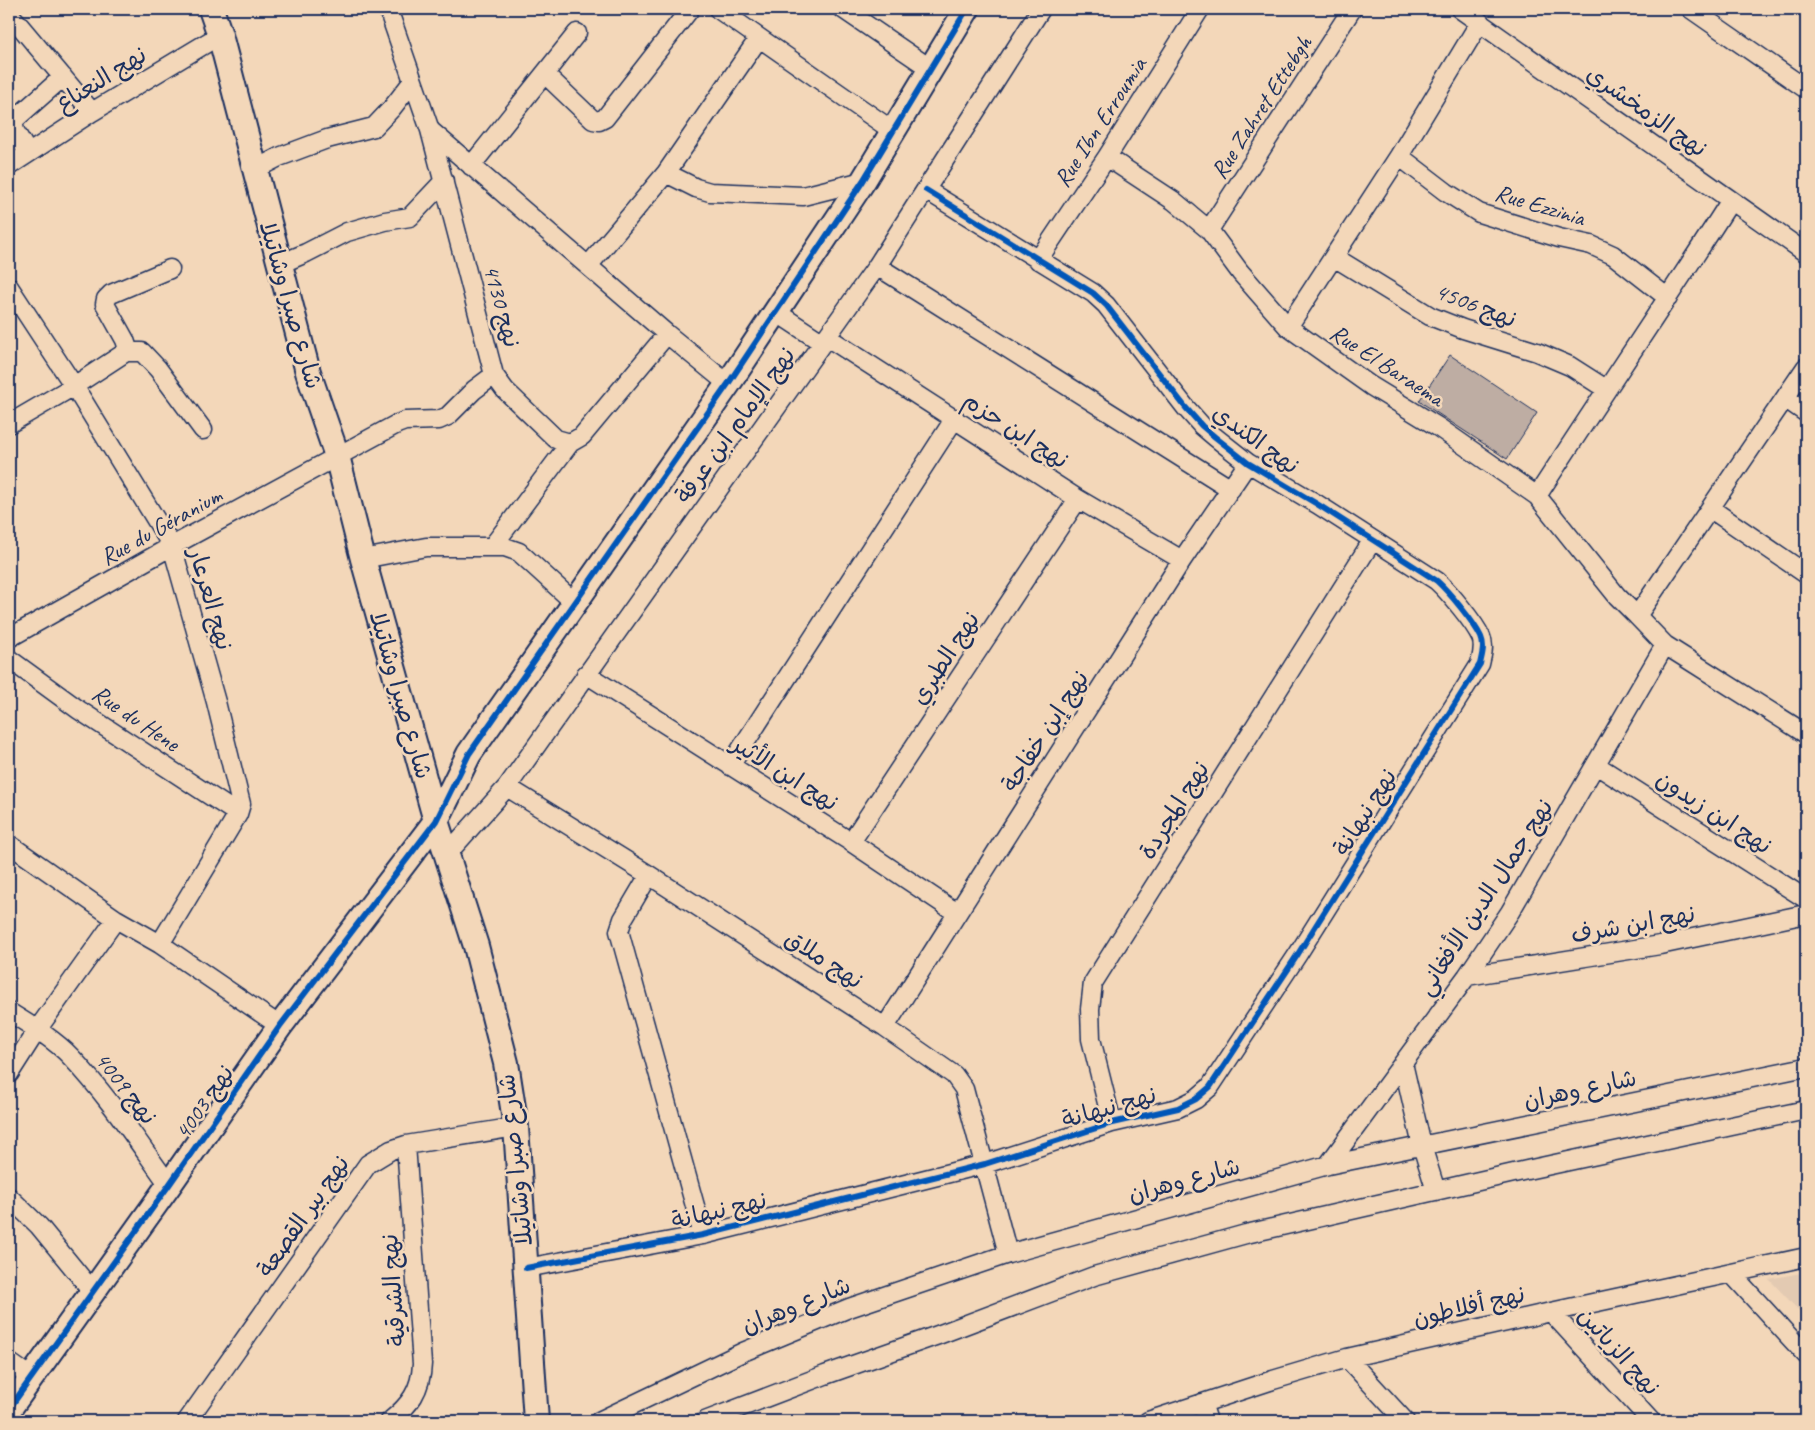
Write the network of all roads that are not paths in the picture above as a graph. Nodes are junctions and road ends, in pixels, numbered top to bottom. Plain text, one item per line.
1 (211, 9) edge
2 (388, 9) edge
3 (690, 9) edge
4 (718, 9) edge
5 (967, 9) edge
6 (1041, 9) edge
7 (1200, 9) edge
8 (1352, 9) edge
9 (1460, 9) edge
10 (1691, 9) edge
11 (855, 12) edge
12 (9, 13) edge
13 (1480, 22) junction
14 (577, 33) dead end
15 (220, 35) junction
16 (759, 38) junction
17 (930, 69) junction
18 (545, 74) junction
19 (63, 77) junction
20 (413, 81) junction
21 (1806, 90) edge
22 (92, 112) junction
23 (430, 130) junction
24 (893, 131) junction
25 (28, 153) junction
26 (1399, 156) junction
27 (1107, 157) junction
28 (9, 166) edge
29 (471, 166) junction
30 (254, 170) junction
31 (666, 174) junction
32 (444, 181) junction
33 (863, 181) junction
34 (926, 190) junction
35 (1731, 200) junction
36 (1209, 230) junction
37 (1806, 253) edge
38 (1334, 257) junction
39 (1038, 260) junction
40 (280, 264) junction
41 (588, 266) junction
42 (877, 266) junction
43 (170, 269) dead end
44 (9, 287) edge
45 (1668, 298) junction
46 (776, 312) junction
47 (1288, 327) junction
48 (667, 334) junction
49 (825, 340) junction
50 (126, 352) junction
51 (1806, 367) edge
52 (494, 375) junction
53 (728, 384) junction
54 (74, 386) junction
55 (1606, 389) junction
56 (1786, 399) junction
57 (1806, 413) edge
58 (955, 418) junction
59 (9, 424) edge
60 (202, 430) dead end
61 (570, 443) junction
62 (337, 456) junction
63 (1248, 463) junction
64 (1231, 489) junction
65 (1537, 496) junction
66 (1078, 499) junction
67 (1711, 509) junction
68 (1372, 540) junction
69 (172, 546) junction
70 (492, 547) junction
71 (363, 559) junction
72 (1182, 560) junction
73 (1806, 574) edge
74 (576, 604) junction
75 (1638, 616) junction
76 (9, 638) edge
77 (1665, 645) junction
78 (9, 659) edge
79 (1480, 664) joint
80 (586, 674) junction
81 (1806, 734) edge
82 (1596, 765) junction
83 (730, 766) junction
84 (507, 787) junction
85 (238, 814) junction
86 (436, 821) junction
87 (851, 842) junction
88 (9, 844) edge
89 (447, 854) junction
90 (649, 875) junction
91 (1806, 899) edge
92 (957, 913) junction
93 (1806, 914) edge
94 (116, 919) junction
95 (160, 944) junction
96 (1467, 976) junction
97 (9, 1012) edge
98 (280, 1026) junction
99 (885, 1027) junction
100 (37, 1030) junction
101 (1403, 1063) junction
102 (1806, 1070) edge
103 (9, 1074) edge
104 (1806, 1110) edge
105 (1112, 1123) junction
106 (516, 1128) junction
107 (406, 1145) junction
108 (1422, 1146) junction
109 (985, 1164) junction
110 (1328, 1165) junction
111 (169, 1185) junction
112 (1436, 1191) junction
113 (9, 1197) edge
114 (703, 1234) junction
115 (1008, 1254) junction
116 (1806, 1257) edge
117 (526, 1268) junction
118 (1731, 1273) junction
119 (93, 1292) junction
120 (1551, 1312) junction
121 (1806, 1356) edge
122 (1347, 1358) junction
123 (9, 1362) edge
124 (32, 1378) junction
125 (1202, 1403) junction
126 (9, 1409) edge
127 (188, 1421) edge
128 (390, 1421) edge
129 (536, 1421) edge
130 (599, 1421) edge
131 (705, 1421) edge
132 (1148, 1421) edge
133 (1208, 1421) edge
134 (1405, 1421) edge
135 (1651, 1421) edge

1 - 15 street, شارع صبرا وشاتيلا
2 - 20 street, نهج 4130
3 - 18 street
4 - 16 street
5 - 17 street, نهج 4003
6 - 34 street, نهج الإمام ابن عرفة
7 - 27 street, Rue Ibn Erroumia
8 - 36 street, Rue Zahret Ettebgh
9 - 13 street, نهج الزمخشري
10 - 21 street
11 - 17 street
12 - 19 street
13 - 26 street
13 - 35 street, نهج الزمخشري
14 - 18 street
15 - 22 street, نهج النعناع
15 - 30 street, شارع صبرا وشاتيلا
16 - 24 street
16 - 31 street
17 - 24 street, نهج 4003
18 - 29 street
19 - 22 street
19 - 25 street
20 - 23 street, نهج 4130
20 - 30 street
22 - 25 street, نهج النعناع
23 - 29 street
23 - 32 street, نهج 4130
24 - 33 street, نهج 4003
25 - 28 street, نهج النعناع
26 - 38 street
26 - 45 street, Rue Ezzinia
27 - 36 street, Rue El Baraema
27 - 39 street, Rue Ibn Erroumia
29 - 41 street
30 - 40 street, شارع صبرا وشاتيلا
31 - 33 street
31 - 41 street
32 - 40 street
32 - 52 street, نهج 4130
33 - 46 street, نهج 4003
34 - 39 street, نهج الكندي
34 - 42 street, نهج الإمام ابن عرفة
35 - 37 street, نهج الزمخشري
35 - 45 street
36 - 47 street, Rue El Baraema
38 - 47 street
38 - 55 street, نهج 4506
39 - 63 street, نهج الكندي
40 - 62 street, شارع صبرا وشاتيلا
41 - 48 street
42 - 49 street, نهج الإمام ابن عرفة
42 - 64 street
43 - 50 street
44 - 54 street, نهج العرعار
45 - 55 street
46 - 49 street, نهج ابن حزم
46 - 53 street, نهج 4003
47 - 65 street, Rue El Baraema
48 - 53 street
48 - 61 street
49 - 58 street, نهج ابن حزم
49 - 80 street, نهج الإمام ابن عرفة
50 - 54 street
50 - 60 street
51 - 56 street
52 - 61 street, نهج 4130
52 - 62 street, Rue du Géranium
53 - 74 street, نهج 4003
54 - 59 street
54 - 69 street, نهج العرعار
55 - 65 street
56 - 57 street
56 - 67 street
58 - 66 street, نهج ابن حزم
58 - 83 street
61 - 70 street
62 - 69 street, Rue du Géranium
62 - 71 street, شارع صبرا وشاتيلا
63 - 64 street, نهج إبن خفاجة
63 - 68 street, نهج الكندي
64 - 72 street, نهج إبن خفاجة
65 - 75 street, Rue El Baraema
66 - 72 street, نهج ابن حزم
66 - 87 street, نهج الطبري
67 - 73 street
67 - 75 street
68 - 79 street, نهج الكندي
68 - 105 street, نهج المجردة
69 - 76 street, Rue du Géranium
69 - 85 street, نهج العرعار
70 - 71 street
70 - 74 street
71 - 86 street, شارع صبرا وشاتيلا
72 - 92 street, نهج إبن خفاجة
74 - 86 street, نهج 4003
75 - 77 street, Rue El Baraema
77 - 81 street, Rue El Baraema
77 - 82 street, نهج جمال الدين الأفغاني
78 - 85 street, Rue du Hene
79 - 105 street, نهج نبهانة
80 - 83 street, نهج ابن الأثير
80 - 84 street, نهج الإمام ابن عرفة
82 - 91 street, نهج ابن زيدون
82 - 96 street, نهج جمال الدين الأفغاني
83 - 87 street, نهج ابن الأثير
84 - 89 street, نهج الإمام ابن عرفة
84 - 90 street, نهج ملاق
85 - 95 street, نهج العرعار
86 - 89 street, شارع صبرا وشاتيلا
86 - 98 street, نهج 4003
87 - 92 street, نهج ابن الأثير
88 - 94 street
89 - 106 street, شارع صبرا وشاتيلا
90 - 99 street, نهج ملاق
90 - 114 street
92 - 99 street, نهج إبن خفاجة
93 - 96 street, نهج ابن شرف
94 - 95 street
94 - 100 street
95 - 98 street
96 - 101 street, نهج جمال الدين الأفغاني
97 - 100 street, نهج 4009
98 - 111 street, نهج 4003
99 - 109 street, نهج ملاق
100 - 103 street
100 - 111 street, نهج 4009
101 - 108 street
101 - 110 street, نهج جمال الدين الأفغاني
102 - 108 street, شارع وهران
104 - 112 street
105 - 109 street, نهج نبهانة
106 - 107 street, نهج بير القصعة
106 - 117 street, شارع صبرا وشاتيلا
107 - 127 street, نهج بير القصعة
107 - 128 street, نهج الشرقية
108 - 110 street, شارع وهران
108 - 112 street
109 - 114 street, نهج نبهانة
109 - 115 street, نهج ملاق
110 - 115 street, شارع وهران
111 - 119 street, نهج 4003
112 - 131 street
113 - 119 street
114 - 117 street, نهج نبهانة
115 - 130 street, شارع وهران
116 - 118 street, نهج أفلاطون
117 - 129 street, شارع صبرا وشاتيلا
118 - 120 street, نهج أفلاطون
118 - 121 street
119 - 124 street, نهج 4003
120 - 122 street, نهج أفلاطون
120 - 135 street, نهج الزياتين
122 - 125 street, نهج أفلاطون
122 - 134 street
123 - 124 street
124 - 126 street, نهج 4003
125 - 132 street, نهج أفلاطون
125 - 133 street

